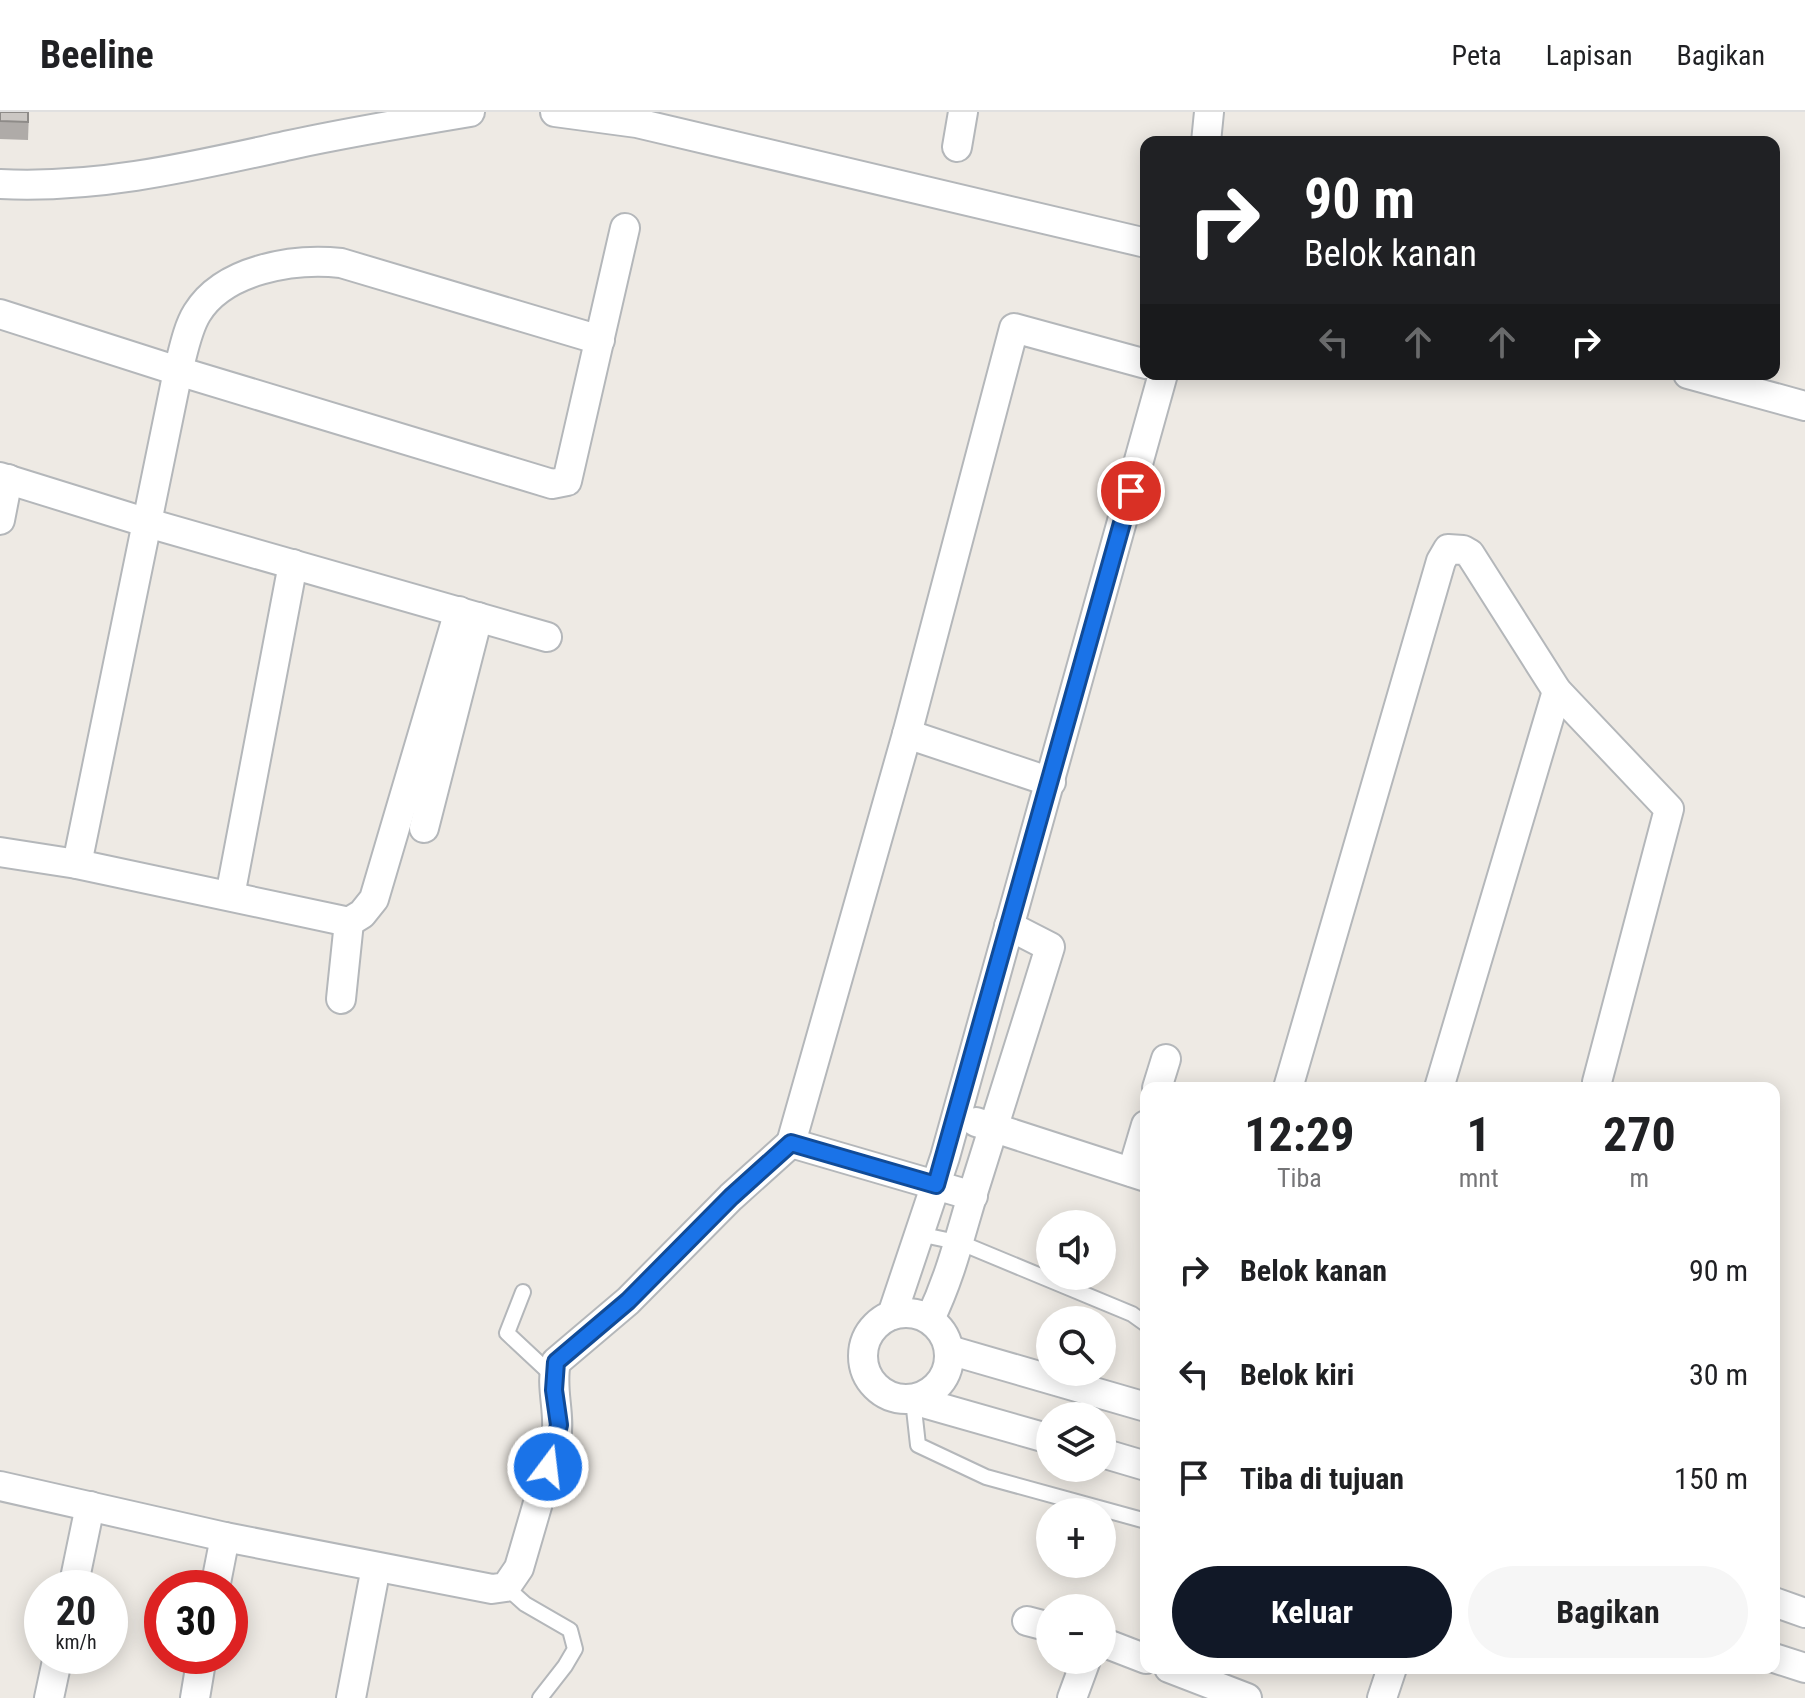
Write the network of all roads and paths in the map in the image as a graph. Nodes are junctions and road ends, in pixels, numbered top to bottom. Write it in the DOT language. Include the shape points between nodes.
graph roads {
  1 [pos="470,112"];
  2 [pos="555,112"];
  3 [pos="963,112"];
  4 [pos="1209,112"];
  5 [pos="607,115"];
  6 [pos="1207,136"];
  7 [pos="957,147"];
  8 [pos="0,184"];
  9 [pos="625,228"];
  10 [pos="1140,242"];
  11 [pos="0,314"];
  12 [pos="600,340"];
  13 [pos="1140,362"];
  14 [pos="178,371"];
  15 [pos="1161,380"];
  16 [pos="1710,380"];
  17 [pos="1805,406"];
  18 [pos="4,478"];
  19 [pos="0,520"];
  20 [pos="148,523"];
  21 [pos="293,564"];
  22 [pos="469,614"];
  23 [pos="547,637"];
  24 [pos="1557,691"];
  25 [pos="907,734"];
  26 [pos="1051,782"];
  27 [pos="424,828"];
  28 [pos="0,852"];
  29 [pos="77,864"];
  30 [pos="230,896"];
  31 [pos="349,922"];
  32 [pos="1009,926"];
  33 [pos="341,999"];
  34 [pos="1166,1059"];
  35 [pos="1159,1082"];
  36 [pos="1290,1082"];
  37 [pos="1441,1082"];
  38 [pos="1597,1082"];
  39 [pos="956,1115"];
  40 [pos="994,1127"];
  41 [pos="791,1143"];
  42 [pos="1139,1174"];
  43 [pos="936,1185"];
  44 [pos="973,1196"];
  45 [pos="919,1234"];
  46 [pos="961,1243"];
  47 [pos="523,1292"];
  48 [pos="892,1315"];
  49 [pos="930,1319"];
  50 [pos="1140,1320"];
  51 [pos="949,1350"];
  52 [pos="553,1376"];
  53 [pos="913,1400"];
  54 [pos="1140,1405"];
  55 [pos="1036,1435"];
  56 [pos="1116,1457"];
  57 [pos="1140,1464"];
  58 [pos="0,1486"];
  59 [pos="90,1506"];
  60 [pos="1140,1519"];
  61 [pos="225,1537"];
  62 [pos="376,1567"];
  63 [pos="77,1570"];
  64 [pos="219,1570"];
  65 [pos="506,1587"];
  66 [pos="1780,1604"];
  67 [pos="1805,1613"];
  68 [pos="1116,1647"];
  69 [pos="1140,1657"];
  70 [pos="1780,1660"];
  71 [pos="1805,1668"];
  72 [pos="54,1674"];
  73 [pos="199,1674"];
  74 [pos="1081,1674"];
  75 [pos="1185,1674"];
  76 [pos="1390,1674"];
  77 [pos="49,1698"];
  78 [pos="195,1698"];
  79 [pos="351,1698"];
  80 [pos="540,1698"];
  81 [pos="1072,1698"];
  82 [pos="1247,1698"];
  83 [pos="1382,1698"];
  1 -- 8 [label="street" via="156,174 74,184"];
  2 -- 5 [label="street"];
  3 -- 7 [label="street"];
  4 -- 6 [label="street"];
  5 -- 10 [label="street"];
  9 -- 12 [label="street"];
  11 -- 14 [label="street"];
  12 -- 14 [label="street" via="341,263 315,260 269,267 209,295 195,316"];
  12 -- 14 [label="street" via="567,481 552,484"];
  13 -- 25 [label="street" via="1014,328"];
  14 -- 20 [label="street"];
  15 -- 26 [label="street"];
  16 -- 17 [label="street"];
  18 -- 19 [label="street"];
  18 -- 20 [label="street"];
  20 -- 21 [label="street"];
  20 -- 29 [label="street"];
  21 -- 22 [label="street"];
  21 -- 30 [label="street"];
  22 -- 23 [label="street"];
  22 -- 27 [label="street"];
  22 -- 31 [label="street" via="374,899"];
  24 -- 36 [label="street" via="1470,554 1448,549"];
  24 -- 37 [label="street"];
  24 -- 38 [label="street" via="1669,809"];
  25 -- 26 [label="street"];
  25 -- 41 [label="street"];
  26 -- 32 [label="street"];
  28 -- 29 [label="street"];
  29 -- 30 [label="street"];
  30 -- 31 [label="street"];
  31 -- 33 [label="street"];
  32 -- 39 [label="street"];
  32 -- 40 [label="street" via="1050,947"];
  34 -- 35 [label="street"];
  39 -- 40 [label="street"];
  39 -- 43 [label="street"];
  40 -- 42 [label="street"];
  40 -- 44 [label="street"];
  41 -- 43 [label="street"];
  41 -- 52 [label="street" via="628,1301 556,1362"];
  43 -- 44 [label="street"];
  43 -- 45 [label="street"];
  44 -- 46 [label="street"];
  45 -- 46 [label="lane"];
  45 -- 48 [label="street"];
  46 -- 49 [label="street"];
  46 -- 50 [label="lane"];
  47 -- 52 [label="lane" via="507,1333"];
  48 -- 49 [label="street" via="911,1312"];
  48 -- 53 [label="street" via="865,1339 862,1358 878,1390 894,1399"];
  49 -- 51 [label="street" via="943,1332"];
  51 -- 53 [label="street" via="947,1372 933,1391"];
  51 -- 54 [label="street"];
  52 -- 65 [label="street" via="556,1441 519,1568"];
  53 -- 55 [label="street"];
  53 -- 60 [label="lane" via="918,1445 986,1477"];
  56 -- 57 [label="street"];
  58 -- 59 [label="street"];
  59 -- 61 [label="street"];
  59 -- 63 [label="street"];
  61 -- 62 [label="street"];
  61 -- 64 [label="street"];
  62 -- 65 [label="street" via="492,1589"];
  62 -- 79 [label="street"];
  65 -- 80 [label="lane" via="570,1630 575,1649"];
  66 -- 67 [label="street"];
  68 -- 69 [label="street"];
  70 -- 71 [label="street"];
  72 -- 77 [label="street"];
  73 -- 78 [label="street"];
  74 -- 81 [label="street"];
  75 -- 82 [label="street"];
  76 -- 83 [label="street"];
}
